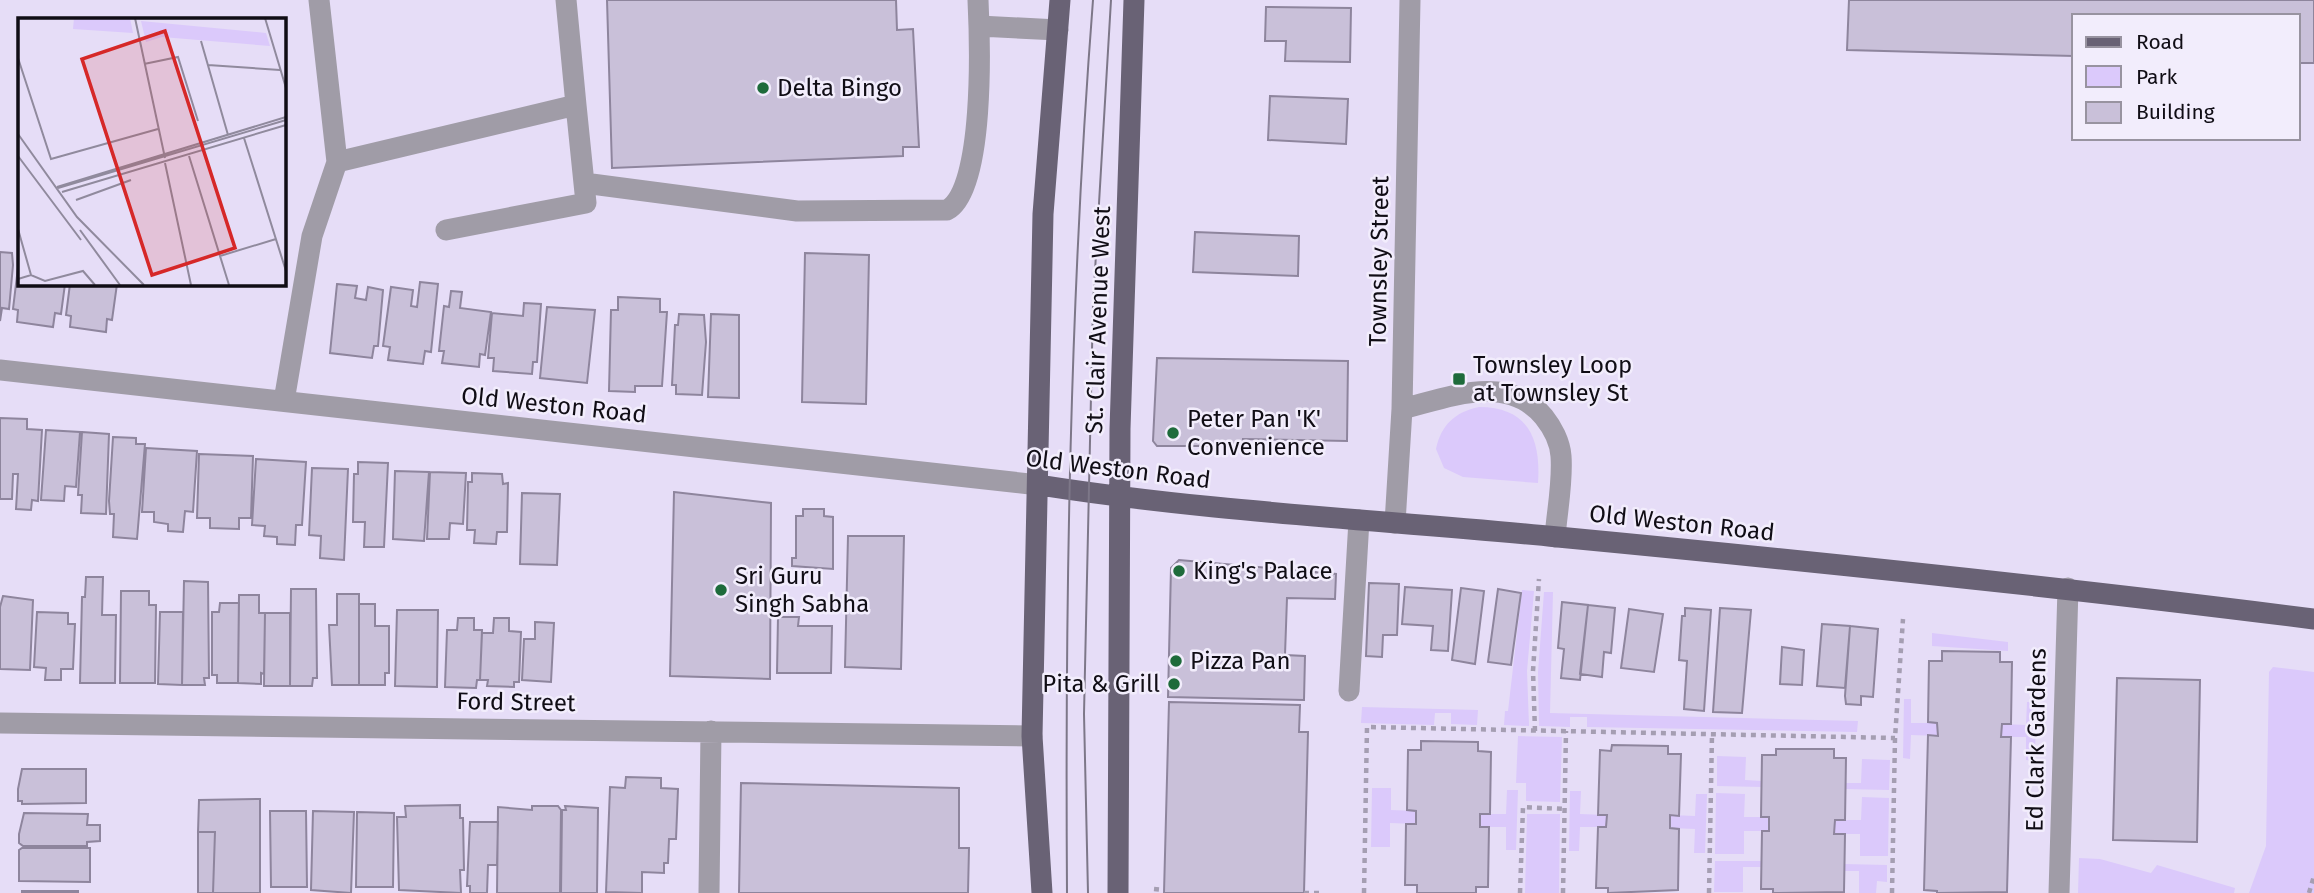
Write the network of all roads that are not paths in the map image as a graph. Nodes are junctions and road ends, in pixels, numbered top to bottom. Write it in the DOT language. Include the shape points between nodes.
graph roads {
  1 [pos="319,0"];
  2 [pos="566,0"];
  3 [pos="978,0"];
  4 [pos="1060,0"];
  5 [pos="1135,0"];
  6 [pos="1410,0"];
  7 [pos="979,26"];
  8 [pos="1058,30"];
  9 [pos="576,105"];
  10 [pos="337,162"];
  11 [pos="584,183"];
  12 [pos="446,230"];
  13 [pos="0,370"];
  14 [pos="284,401"];
  15 [pos="1402,409"];
  16 [pos="1039,485"];
  17 [pos="1120,498"];
  18 [pos="1359,520"];
  19 [pos="1395,523"];
  20 [pos="1555,537"];
  21 [pos="2068,588"];
  22 [pos="2314,619"];
  23 [pos="1349,691"];
  24 [pos="0,723"];
  25 [pos="711,731"];
  26 [pos="1032,736"];
  27 [pos="709,893"];
  28 [pos="1042,893"];
  29 [pos="1118,893"];
  30 [pos="2059,893"];
  1 -- 10 [label="street"];
  2 -- 9 [label="street"];
  3 -- 7 [label="street"];
  4 -- 8 [label="main road"];
  5 -- 17 [label="main road, St. Clair Avenue West"];
  6 -- 15 [label="street, Townsley Street"];
  7 -- 8 [label="street"];
  7 -- 11 [label="street" via="978,98 967,184 955,206 938,212 797,211"];
  8 -- 16 [label="main road" via="1043,214"];
  9 -- 10 [label="street"];
  9 -- 11 [label="street"];
  10 -- 14 [label="street" via="312,236"];
  11 -- 12 [label="street" via="586,203"];
  13 -- 14 [label="street, Old Weston Road"];
  14 -- 16 [label="street, Old Weston Road"];
  15 -- 19 [label="street, Townsley Street"];
  15 -- 20 [label="street" via="1487,391 1531,404 1549,424 1561,455"];
  16 -- 17 [label="main road, Old Weston Road"];
  16 -- 26 [label="main road"];
  17 -- 18 [label="main road, Old Weston Road"];
  17 -- 29 [label="main road, St. Clair Avenue West"];
  18 -- 19 [label="main road, Old Weston Road"];
  18 -- 23 [label="street"];
  19 -- 20 [label="main road, Old Weston Road"];
  20 -- 21 [label="main road, Old Weston Road"];
  21 -- 22 [label="main road, Old Weston Road"];
  21 -- 30 [label="street, Ed Clark Gardens"];
  24 -- 25 [label="street, Ford Street"];
  25 -- 26 [label="street, Ford Street"];
  25 -- 27 [label="street"];
  26 -- 28 [label="main road"];
}
